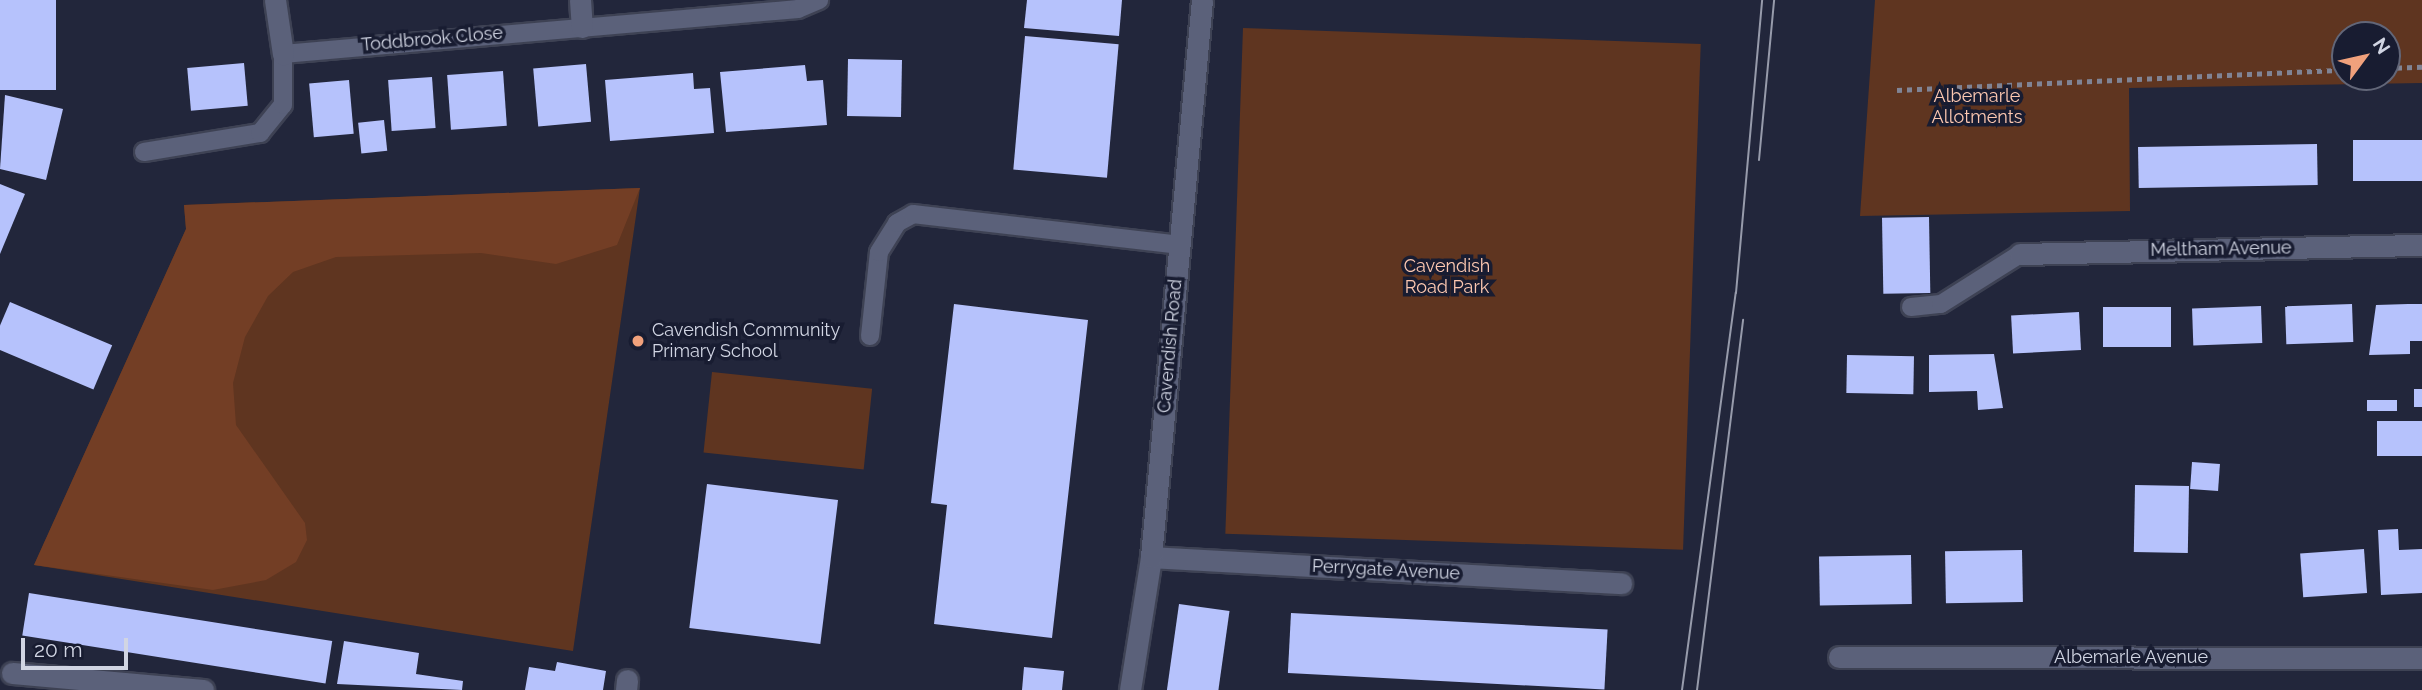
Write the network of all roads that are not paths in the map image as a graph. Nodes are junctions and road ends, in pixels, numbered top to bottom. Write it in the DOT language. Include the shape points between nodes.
graph roads {
  1 [pos="275,0"];
  2 [pos="580,0"];
  3 [pos="819,0"];
  4 [pos="1202,0"];
  5 [pos="582,27"];
  6 [pos="283,54"];
  7 [pos="144,152"];
  8 [pos="1180,245"];
  9 [pos="2422,245"];
  10 [pos="2020,254"];
  11 [pos="1911,307"];
  12 [pos="870,336"];
  13 [pos="1151,556"];
  14 [pos="1621,583"];
  15 [pos="1839,657"];
  16 [pos="2422,658"];
  17 [pos="12,673"];
  18 [pos="173,688"];
  19 [pos="203,690"];
  20 [pos="1130,690"];
  1 -- 6 [label="street"];
  2 -- 5 [label="street"];
  3 -- 5 [label="lane, Toddbrook Close" via="798,9"];
  4 -- 8 [label="street, Cavendish Road"];
  5 -- 6 [label="lane, Toddbrook Close"];
  6 -- 7 [label="lane" via="283,104 260,133"];
  8 -- 12 [label="lane" via="914,214 897,223 879,252"];
  8 -- 13 [label="street, Cavendish Road"];
  9 -- 10 [label="street, Meltham Avenue"];
  10 -- 11 [label="lane" via="1941,304"];
  13 -- 14 [label="street, Perrygate Avenue"];
  13 -- 20 [label="street, Cavendish Road"];
  15 -- 16 [label="street, Albemarle Avenue"];
  17 -- 18 [label="street"];
  18 -- 19 [label="street"];
}
